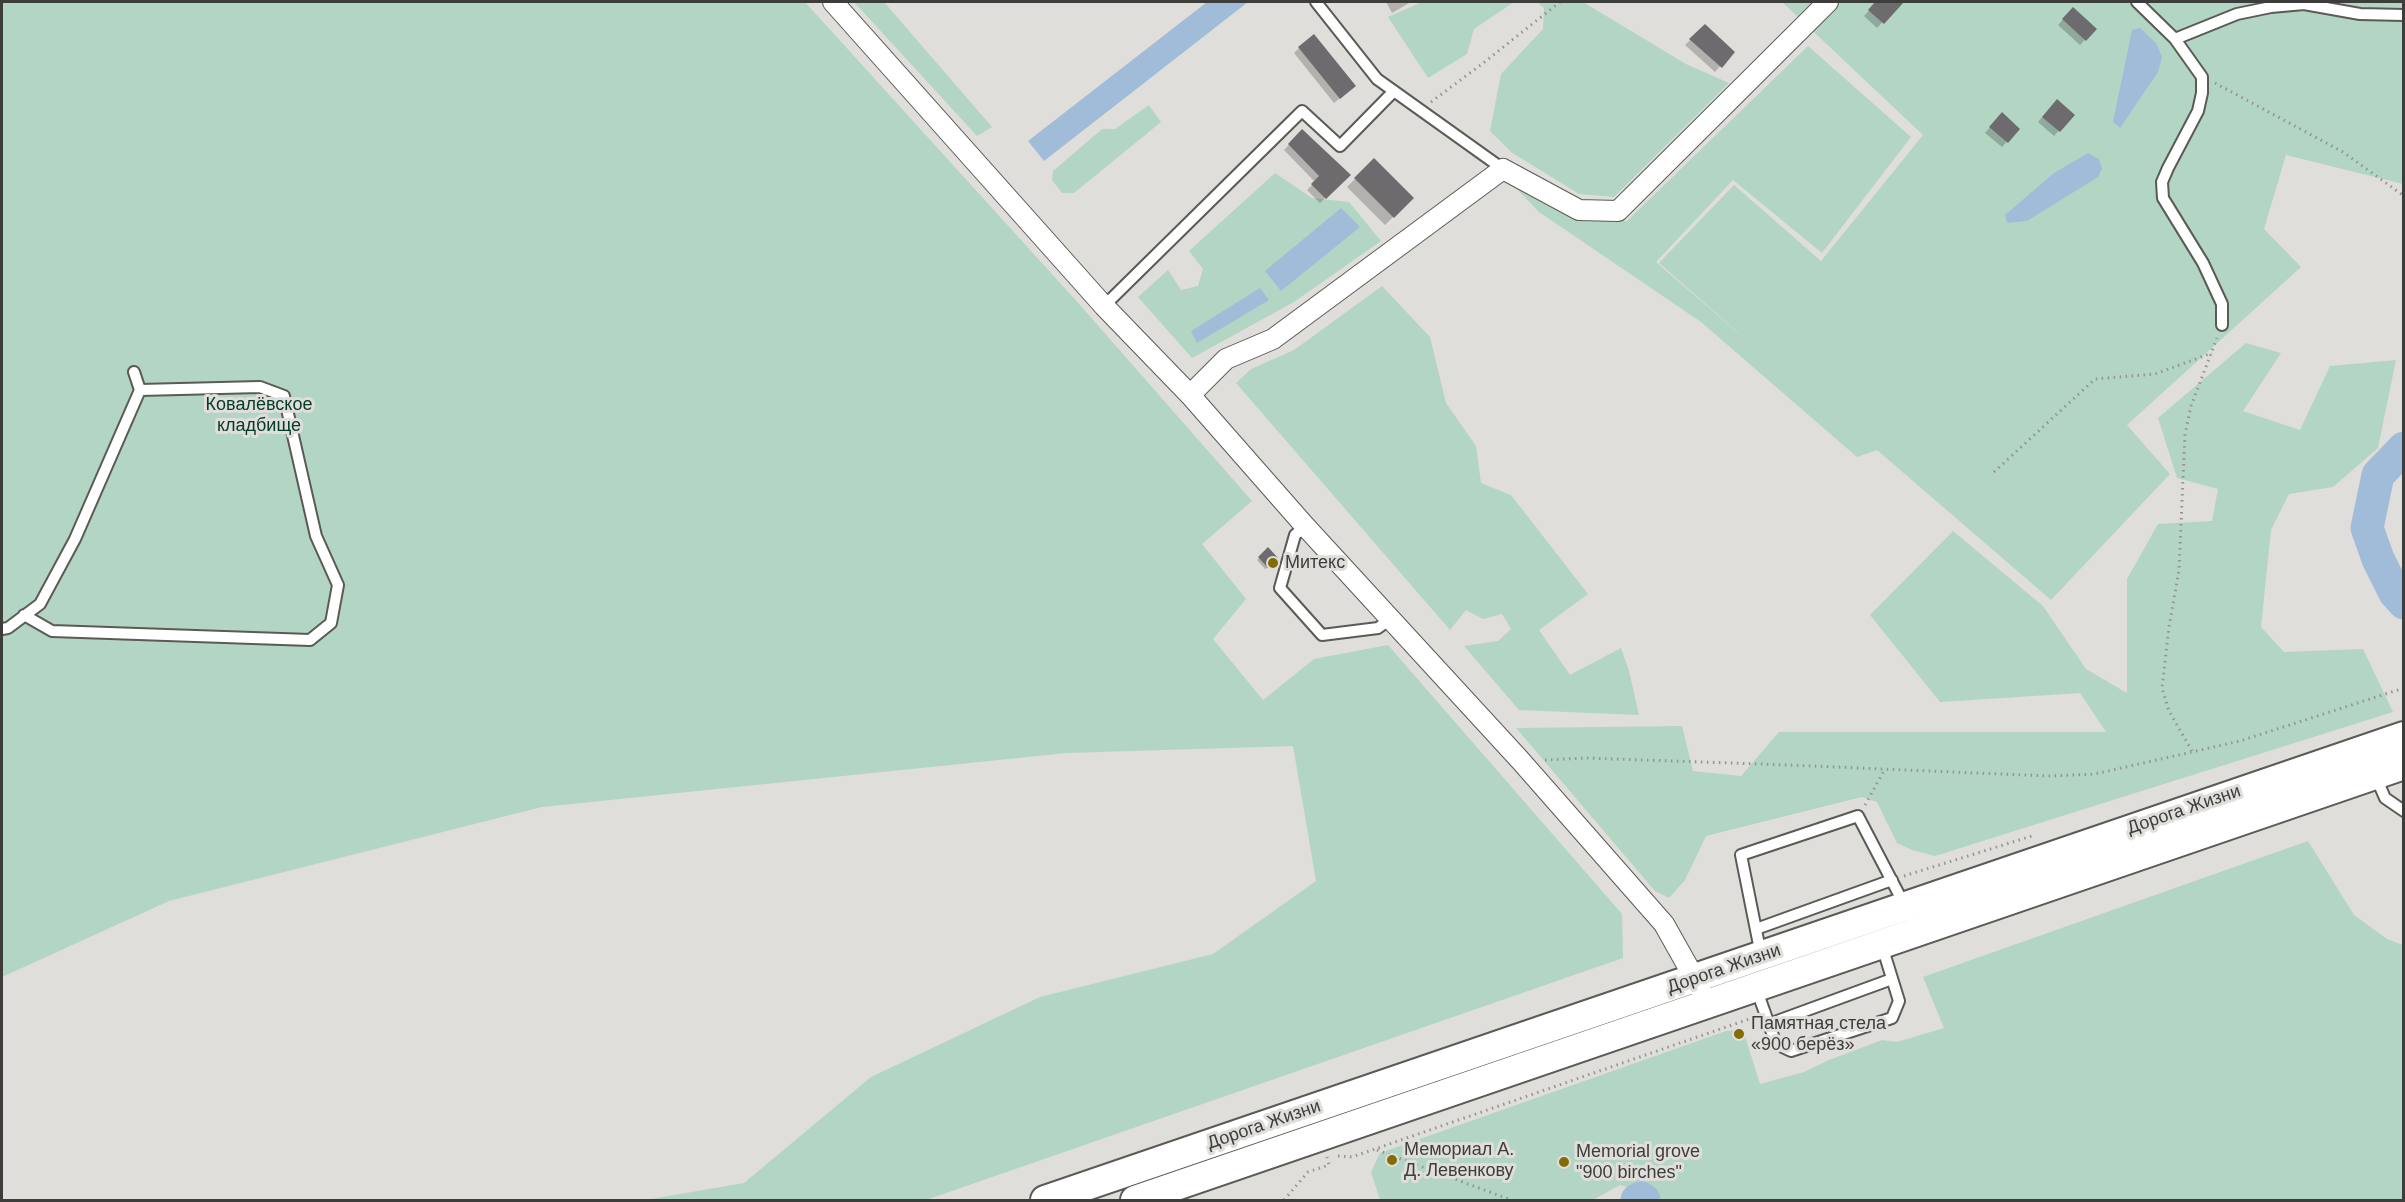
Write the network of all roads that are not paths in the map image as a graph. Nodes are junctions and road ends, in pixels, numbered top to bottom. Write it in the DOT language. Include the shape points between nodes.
graph roads {
  1 [pos="833,2"];
  2 [pos="1316,2"];
  3 [pos="1828,2"];
  4 [pos="2137,2"];
  5 [pos="2403,15"];
  6 [pos="2175,39"];
  7 [pos="1394,91"];
  8 [pos="1503,169"];
  9 [pos="1104,306"];
  10 [pos="2222,325"];
  11 [pos="134,372"];
  12 [pos="140,390"];
  13 [pos="1190,395"];
  14 [pos="1305,526"];
  15 [pos="24,615"];
  16 [pos="1390,619"];
  17 [pos="2,629"];
  18 [pos="2403,736"];
  19 [pos="2403,765"];
  20 [pos="2375,775"];
  21 [pos="2403,811"];
  22 [pos="1892,880"];
  23 [pos="1905,906"];
  24 [pos="1758,942"];
  25 [pos="1881,944"];
  26 [pos="1695,979"];
  27 [pos="1892,979"];
  28 [pos="1760,1001"];
  29 [pos="1709,1004"];
  30 [pos="1769,1024"];
  31 [pos="1045,1200"];
  32 [pos="1135,1200"];
  1 -- 9 [label="street"];
  2 -- 7 [label="lane" via="1377,79"];
  3 -- 8 [label="street" via="1618,211 1579,210"];
  4 -- 6 [label="lane"];
  5 -- 6 [label="lane" via="2360,14 2304,4 2271,7 2237,14"];
  6 -- 10 [label="lane" via="2202,77 2202,93 2198,111 2162,182 2163,198 2208,273 2222,304"];
  7 -- 8 [label="lane"];
  7 -- 9 [label="lane" via="1340,146 1302,111"];
  8 -- 13 [label="street" via="1273,339 1226,359"];
  9 -- 13 [label="street"];
  11 -- 12 [label="lane"];
  12 -- 15 [label="lane" via="75,539 40,604"];
  12 -- 15 [label="lane" via="260,387 284,396 316,536 338,585 331,623 310,640 52,631"];
  13 -- 14 [label="street"];
  14 -- 16 [label="street"];
  14 -- 16 [label="lane" via="1295,535 1280,588 1322,635 1378,628"];
  15 -- 17 [label="lane"];
  16 -- 26 [label="street" via="1664,924"];
  18 -- 23 [label="main road, Дорога Жизни"];
  19 -- 20 [label="main road, Дорога Жизни"];
  20 -- 21 [label="lane" via="2385,798"];
  20 -- 25 [label="main road, Дорога Жизни"];
  22 -- 23 [label="lane"];
  22 -- 24 [label="lane"];
  22 -- 24 [label="lane" via="1858,816 1741,855"];
  23 -- 24 [label="main road, Дорога Жизни"];
  24 -- 26 [label="main road, Дорога Жизни"];
  25 -- 27 [label="lane"];
  25 -- 28 [label="main road, Дорога Жизни"];
  26 -- 29 [label="street"];
  26 -- 31 [label="main road, Дорога Жизни"];
  27 -- 30 [label="lane"];
  27 -- 30 [label="lane" via="1899,1001 1892,1018 1791,1051 1776,1044"];
  28 -- 29 [label="main road, Дорога Жизни"];
  28 -- 30 [label="lane"];
  29 -- 32 [label="main road, Дорога Жизни"];
}
